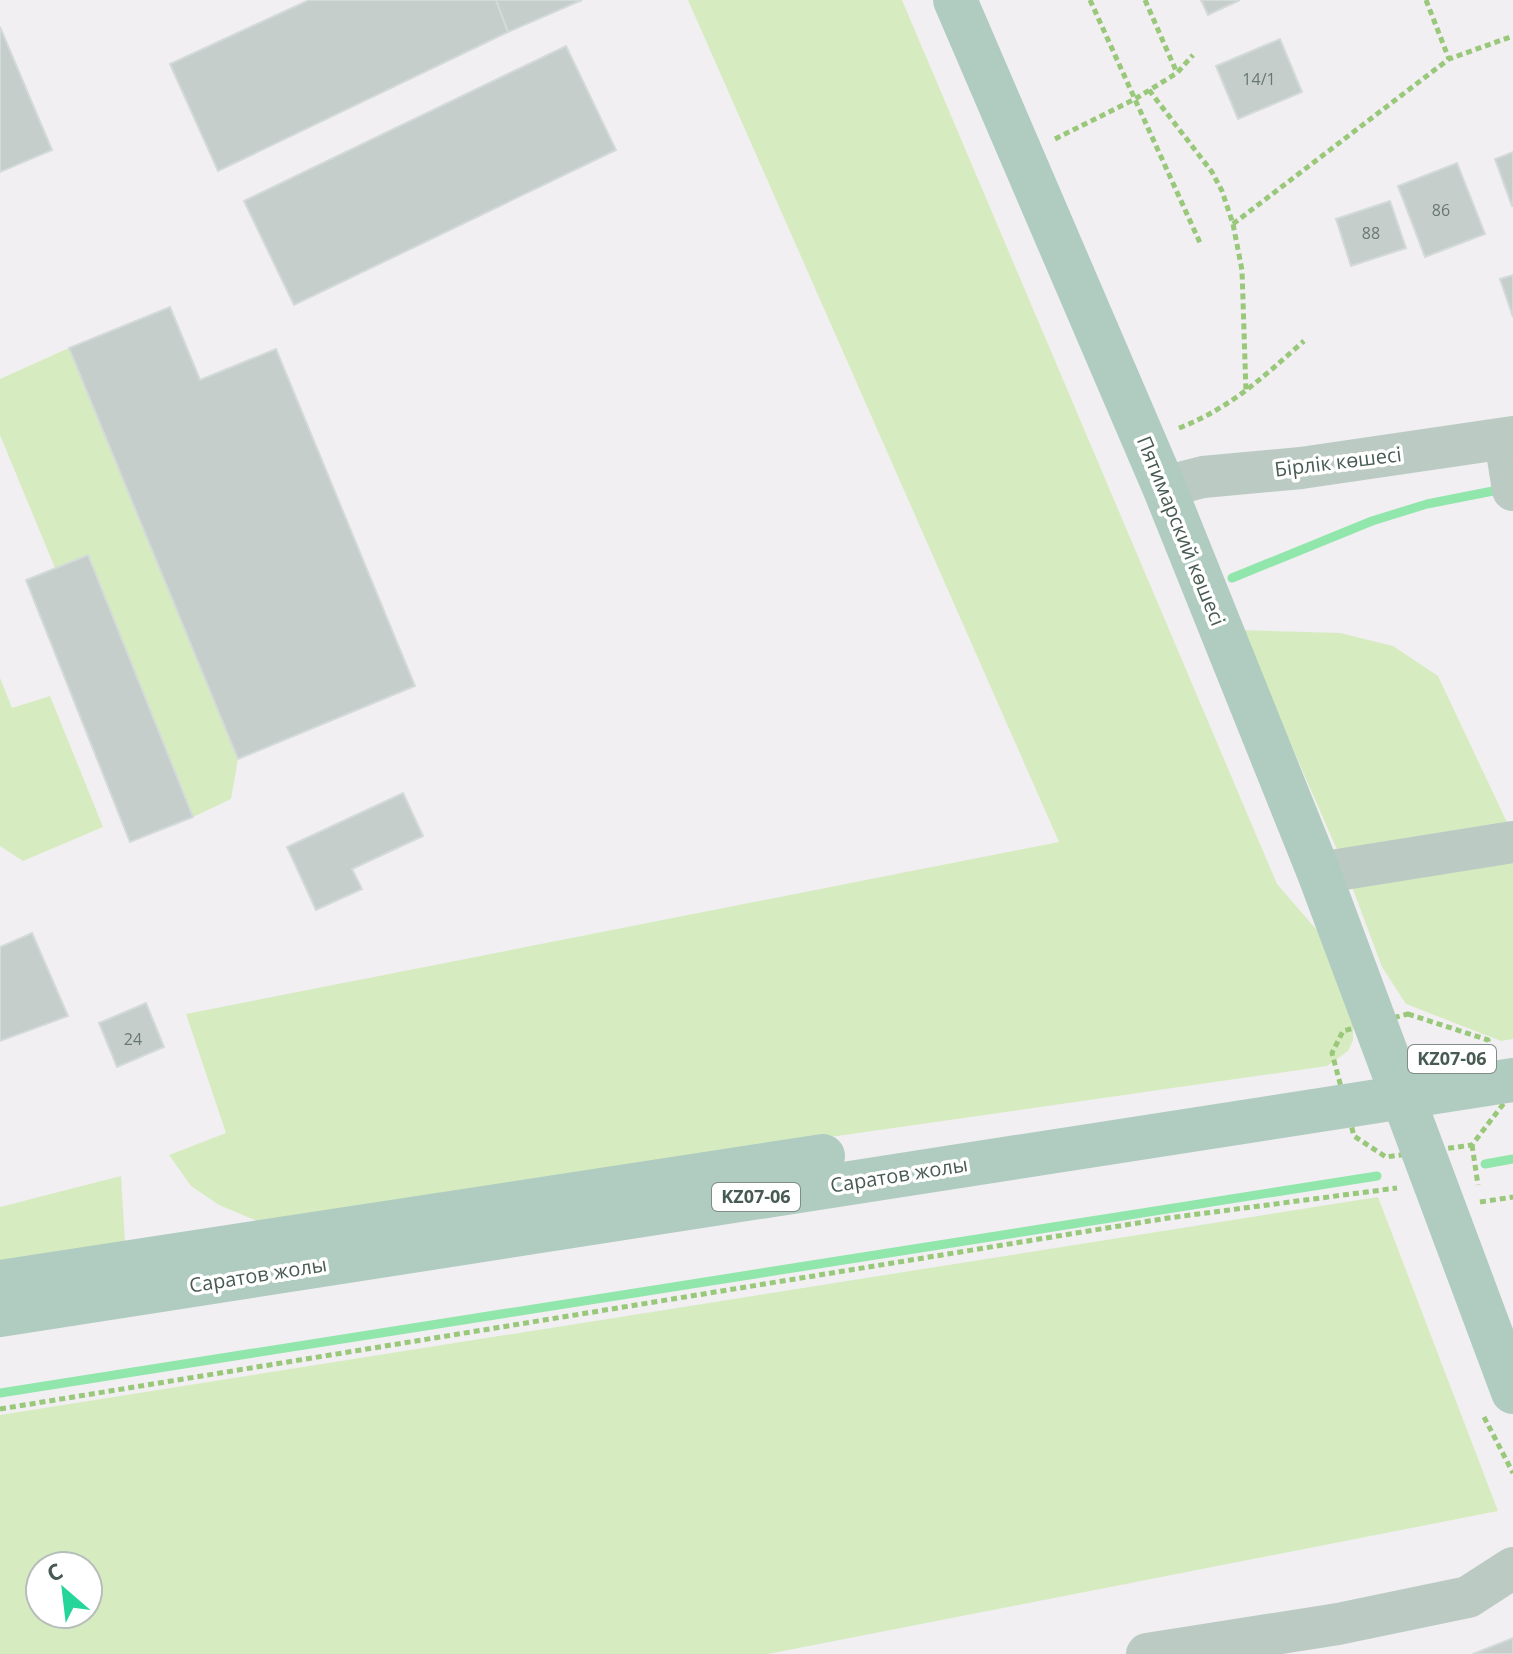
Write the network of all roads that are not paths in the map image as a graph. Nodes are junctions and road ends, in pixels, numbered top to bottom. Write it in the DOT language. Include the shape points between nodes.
graph roads {
  1 [pos="955,0"];
  2 [pos="1509,438"];
  3 [pos="1164,487"];
  4 [pos="1513,490"];
  5 [pos="1513,842"];
  6 [pos="1319,873"];
  7 [pos="1513,1049"];
  8 [pos="1513,1080"];
  9 [pos="1396,1082"];
  10 [pos="0,1282"];
  11 [pos="0,1315"];
  12 [pos="1513,1392"];
  13 [pos="1513,1568"];
  14 [pos="1147,1654"];
  1 -- 3 [label="main road, Пятимарский көшесі"];
  2 -- 3 [label="street, Бірлік көшесі" via="1203,477"];
  2 -- 4 [label="street"];
  3 -- 6 [label="main road, Пятимарский көшесі"];
  5 -- 6 [label="street"];
  6 -- 9 [label="main road, Пятимарский көшесі"];
  7 -- 9 [label="main road, Саратов жолы / KZ07-06"];
  8 -- 9 [label="main road, Саратов жолы / KZ07-06"];
  9 -- 10 [label="main road, Саратов жолы / KZ07-06"];
  9 -- 11 [label="main road, Саратов жолы / KZ07-06"];
  9 -- 12 [label="main road, Пятимарский көшесі"];
  13 -- 14 [label="street" via="1468,1597"];
}
